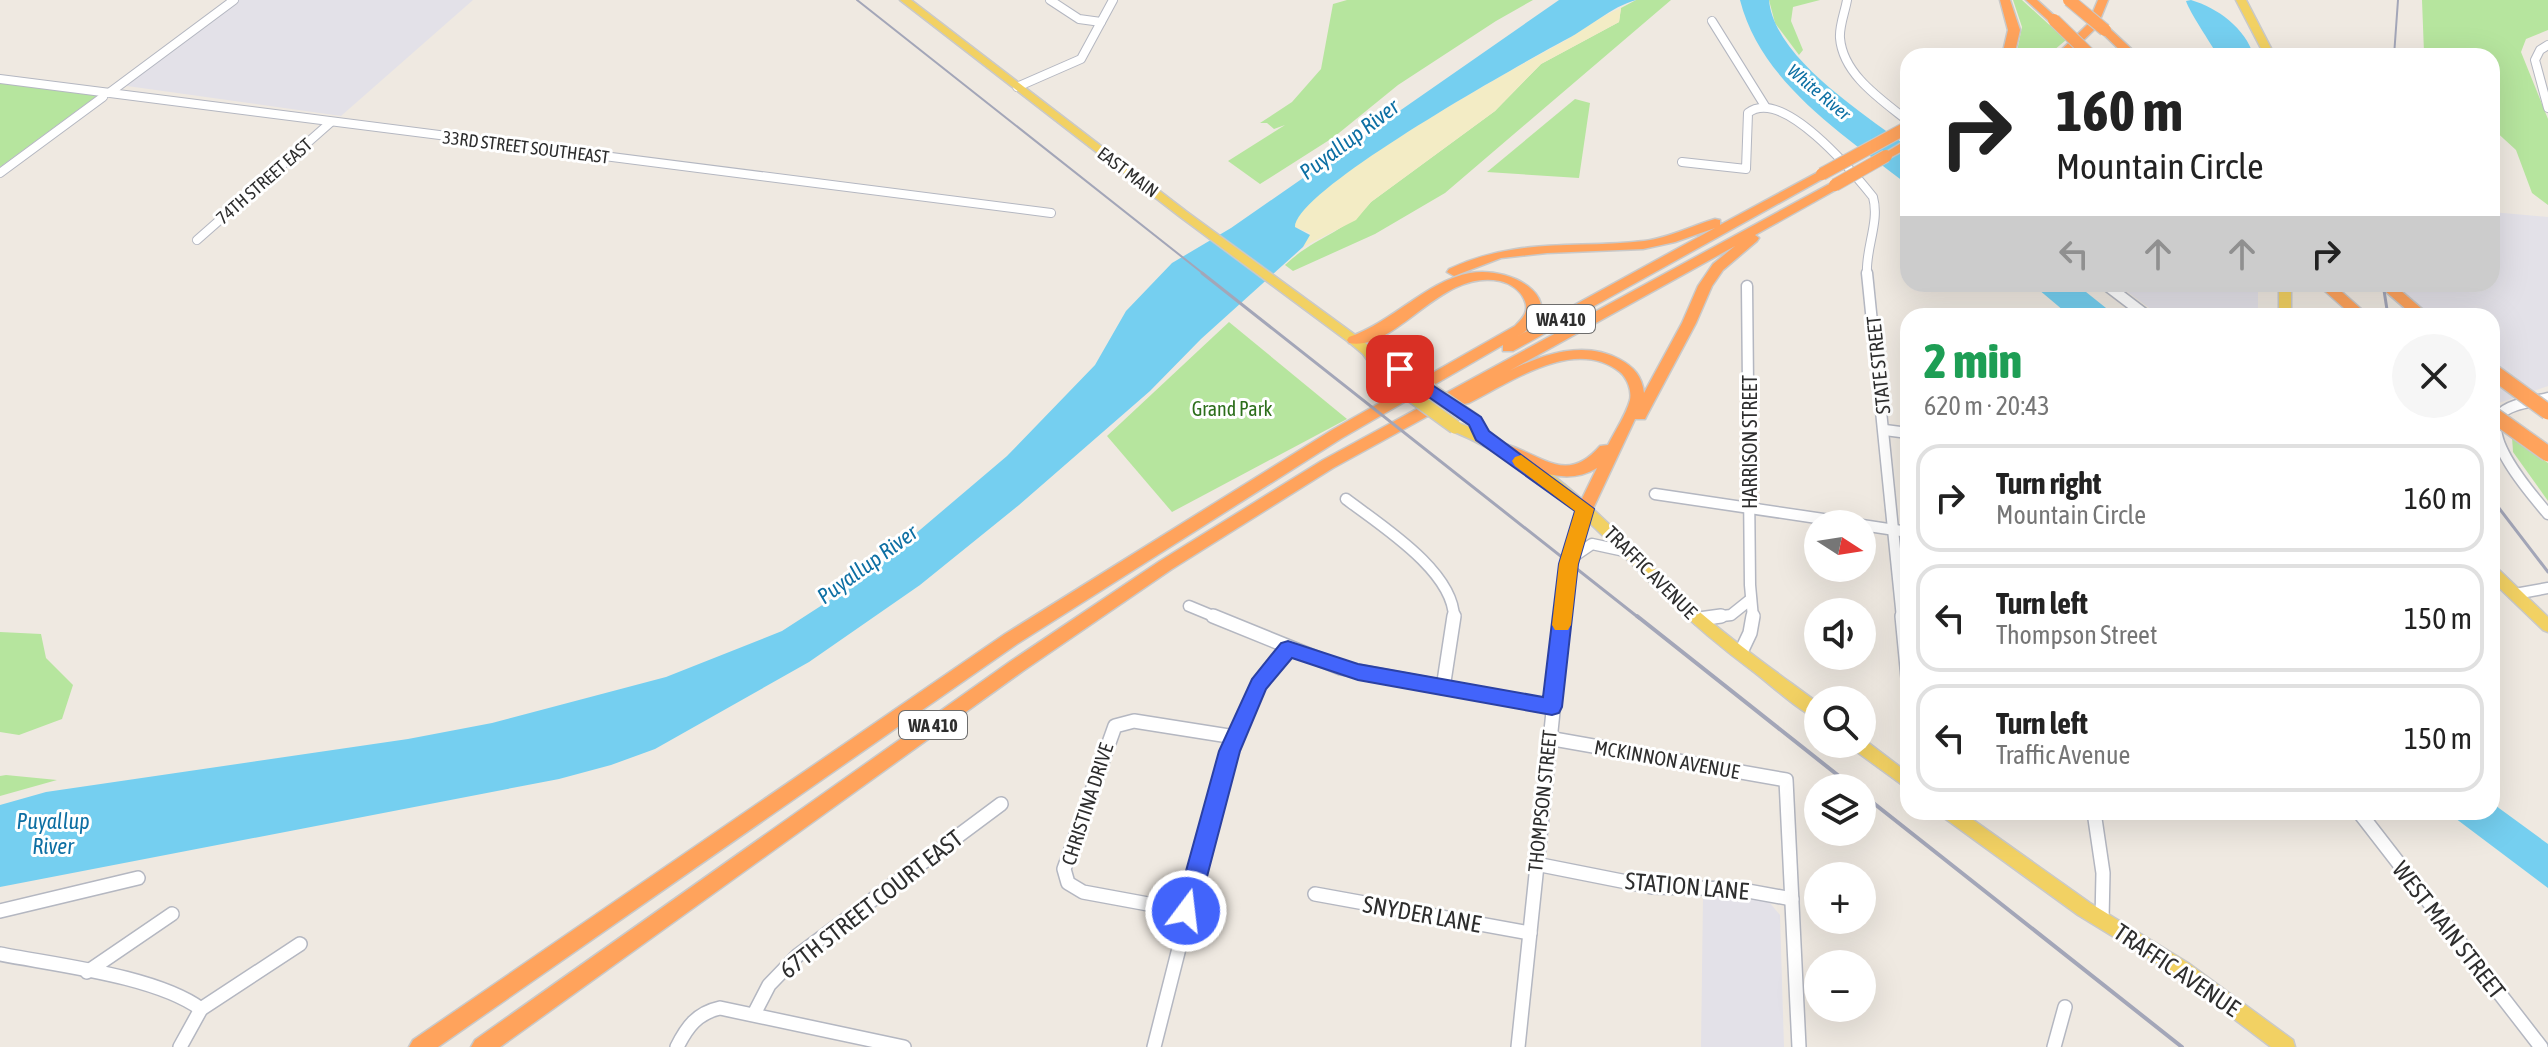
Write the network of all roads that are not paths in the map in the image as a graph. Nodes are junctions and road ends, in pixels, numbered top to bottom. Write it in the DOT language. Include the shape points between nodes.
graph roads {
  1 [pos="234,0"];
  2 [pos="905,0"];
  3 [pos="1050,0"];
  4 [pos="1113,0"];
  5 [pos="1847,0"];
  6 [pos="1997,0"];
  7 [pos="2005,0"];
  8 [pos="2031,0"];
  9 [pos="2069,0"];
  10 [pos="2082,0"];
  11 [pos="2103,0"];
  12 [pos="2241,0"];
  13 [pos="1712,21"];
  14 [pos="1101,22"];
  15 [pos="2105,30"];
  16 [pos="2548,45"];
  17 [pos="2002,48"];
  18 [pos="2010,48"];
  19 [pos="2069,48"];
  20 [pos="2083,48"];
  21 [pos="2124,48"];
  22 [pos="2266,48"];
  23 [pos="0,79"];
  24 [pos="1017,87"];
  25 [pos="106,95"];
  26 [pos="1765,106"];
  27 [pos="2548,108"];
  28 [pos="1900,117"];
  29 [pos="331,122"];
  30 [pos="1900,129"];
  31 [pos="1900,149"];
  32 [pos="1682,162"];
  33 [pos="0,173"];
  34 [pos="1808,182"];
  35 [pos="1809,200"];
  36 [pos="1051,213"];
  37 [pos="197,240"];
  38 [pos="1747,286"];
  39 [pos="2116,292"];
  40 [pos="2334,292"];
  41 [pos="2343,292"];
  42 [pos="2394,292"];
  43 [pos="2136,308"];
  44 [pos="2352,308"];
  45 [pos="2361,308"];
  46 [pos="2413,308"];
  47 [pos="1354,340"];
  48 [pos="1367,351"];
  49 [pos="2500,377"];
  50 [pos="2548,398"];
  51 [pos="2548,412"];
  52 [pos="2500,415"];
  53 [pos="2500,420"];
  54 [pos="1398,424"];
  55 [pos="1885,430"];
  56 [pos="1900,432"];
  57 [pos="1620,434"];
  58 [pos="1482,435"];
  59 [pos="2500,443"];
  60 [pos="1312,451"];
  61 [pos="1508,451"];
  62 [pos="2548,454"];
  63 [pos="1655,494"];
  64 [pos="1346,499"];
  65 [pos="1750,508"];
  66 [pos="1585,509"];
  67 [pos="2548,514"];
  68 [pos="1804,516"];
  69 [pos="1876,527"];
  70 [pos="1895,530"];
  71 [pos="1900,531"];
  72 [pos="1632,552"];
  73 [pos="1568,564"];
  74 [pos="2500,580"];
  75 [pos="1900,587"];
  76 [pos="2548,588"];
  77 [pos="2515,594"];
  78 [pos="1751,599"];
  79 [pos="1189,606"];
  80 [pos="1699,619"];
  81 [pos="2548,626"];
  82 [pos="1288,649"];
  83 [pos="1741,652"];
  84 [pos="1443,688"];
  85 [pos="1804,701"];
  86 [pos="1552,707"];
  87 [pos="1235,737"];
  88 [pos="1548,738"];
  89 [pos="1876,756"];
  90 [pos="1900,773"];
  91 [pos="1001,804"];
  92 [pos="1960,820"];
  93 [pos="2095,820"];
  94 [pos="2365,820"];
  95 [pos="1536,864"];
  96 [pos="138,878"];
  97 [pos="1315,894"];
  98 [pos="1792,899"];
  99 [pos="0,911"];
  100 [pos="1186,911"];
  101 [pos="172,914"];
  102 [pos="2102,920"];
  103 [pos="1530,933"];
  104 [pos="300,944"];
  105 [pos="0,954"];
  106 [pos="87,972"];
  107 [pos="2065,1007"];
  108 [pos="201,1009"];
  109 [pos="754,1014"];
  110 [pos="180,1047"];
  111 [pos="420,1047"];
  112 [pos="482,1047"];
  113 [pos="677,1047"];
  114 [pos="904,1047"];
  115 [pos="1154,1047"];
  116 [pos="1518,1047"];
  117 [pos="1799,1047"];
  118 [pos="2054,1047"];
  119 [pos="2286,1047"];
  120 [pos="2541,1047"];
  1 -- 25 [label="street"];
  2 -- 24 [label="main road, EAST MAIN"];
  3 -- 14 [label="street" via="1079,19"];
  4 -- 14 [label="street"];
  5 -- 28 [label="street" via="1840,33 1844,54"];
  6 -- 17 [label="highway" via="2006,29"];
  7 -- 18 [label="highway" via="2014,30"];
  8 -- 20 [label="highway, bridge"];
  9 -- 15 [label="highway, bridge"];
  10 -- 15 [label="highway"];
  11 -- 19 [label="highway" via="2093,25"];
  12 -- 22 [label="main road"];
  13 -- 26 [label="street"];
  14 -- 24 [label="street" via="1079,60"];
  15 -- 21 [label="highway"];
  16 -- 27 [label="street" via="2535,60"];
  23 -- 25 [label="street, 33RD STREET SOUTHEAST"];
  24 -- 47 [label="main road, EAST MAIN"];
  25 -- 29 [label="street, 33RD STREET SOUTHEAST"];
  25 -- 33 [label="street"];
  26 -- 32 [label="street" via="1752,108 1746,118 1746,169"];
  26 -- 55 [label="street, STATE STREET" via="1789,115 1875,201 1866,263"];
  29 -- 36 [label="street, 33RD STREET SOUTHEAST"];
  29 -- 37 [label="street, 74TH STREET EAST"];
  30 -- 34 [label="highway, WA 410, bridge"];
  31 -- 35 [label="highway, WA 410, bridge"];
  34 -- 47 [label="highway" via="1658,243 1519,250 1486,258 1443,279"];
  34 -- 60 [label="highway, WA 410"];
  35 -- 54 [label="highway, WA 410"];
  35 -- 66 [label="highway" via="1718,267 1602,490"];
  38 -- 65 [label="street, HARRISON STREET"];
  39 -- 43 [label="street"];
  40 -- 44 [label="highway"];
  41 -- 45 [label="highway"];
  42 -- 46 [label="highway"];
  47 -- 48 [label="main road, TRAFFIC AVENUE"];
  47 -- 60 [label="highway" via="1376,333 1471,275 1515,282 1533,302 1532,316 1520,329"];
  48 -- 58 [label="main road, TRAFFIC AVENUE, bridge" via="1475,421"];
  48 -- 58 [label="main road, TRAFFIC AVENUE, bridge" via="1386,377 1455,427"];
  49 -- 51 [label="highway, bridge"];
  50 -- 52 [label="street"];
  53 -- 62 [label="highway, bridge"];
  54 -- 57 [label="highway" via="1546,362 1583,353 1620,364 1635,381 1637,400"];
  54 -- 112 [label="highway, WA 410" via="1238,519 1029,658"];
  55 -- 56 [label="street"];
  55 -- 70 [label="street, STATE STREET"];
  57 -- 61 [label="highway" via="1593,465 1573,473"];
  57 -- 66 [label="highway"];
  58 -- 61 [label="main road, TRAFFIC AVENUE"];
  59 -- 67 [label="street"];
  60 -- 111 [label="highway, WA 410" via="1011,639"];
  61 -- 66 [label="main road, TRAFFIC AVENUE"];
  63 -- 65 [label="street"];
  64 -- 84 [label="street" via="1424,565 1452,598"];
  65 -- 68 [label="street"];
  65 -- 78 [label="street, HARRISON STREET"];
  66 -- 72 [label="main road, TRAFFIC AVENUE"];
  66 -- 73 [label="street, THOMPSON STREET"];
  69 -- 70 [label="street"];
  70 -- 71 [label="street"];
  70 -- 75 [label="street, STATE STREET"];
  72 -- 73 [label="street" via="1591,543 1579,548"];
  72 -- 80 [label="main road, TRAFFIC AVENUE"];
  73 -- 86 [label="street, THOMPSON STREET"];
  74 -- 77 [label="main road"];
  76 -- 77 [label="street"];
  77 -- 81 [label="main road"];
  78 -- 80 [label="street" via="1731,615"];
  78 -- 83 [label="street, HARRISON STREET" via="1754,626"];
  79 -- 82 [label="street"];
  80 -- 83 [label="main road, TRAFFIC AVENUE"];
  82 -- 84 [label="street" via="1358,672"];
  82 -- 87 [label="street" via="1259,684"];
  83 -- 85 [label="main road, TRAFFIC AVENUE"];
  84 -- 86 [label="street"];
  86 -- 88 [label="street, THOMPSON STREET"];
  87 -- 100 [label="street"];
  87 -- 100 [label="street, CHRISTINA DRIVE" via="1134,721 1115,726 1064,869 1068,883 1083,892"];
  88 -- 95 [label="street, THOMPSON STREET"];
  88 -- 98 [label="street, MCKINNON AVENUE" via="1786,780"];
  89 -- 90 [label="main road"];
  91 -- 109 [label="street, 67TH STREET COURT EAST" via="797,956 769,985"];
  92 -- 102 [label="main road, TRAFFIC AVENUE"];
  93 -- 102 [label="street" via="2103,873"];
  94 -- 120 [label="street, WEST MAIN STREET"];
  95 -- 98 [label="street, STATION LANE" via="1652,887 1737,889"];
  95 -- 103 [label="street, THOMPSON STREET"];
  96 -- 99 [label="street"];
  97 -- 103 [label="street, SNYDER LANE"];
  98 -- 117 [label="street"];
  100 -- 115 [label="street"];
  101 -- 106 [label="street"];
  102 -- 119 [label="main road, TRAFFIC AVENUE" via="2160,953"];
  103 -- 116 [label="street, THOMPSON STREET"];
  104 -- 108 [label="street"];
  105 -- 106 [label="street"];
  106 -- 108 [label="street" via="169,992"];
  107 -- 118 [label="street"];
  108 -- 110 [label="street"];
  109 -- 113 [label="street" via="704,1011"];
  109 -- 114 [label="street"];
}
